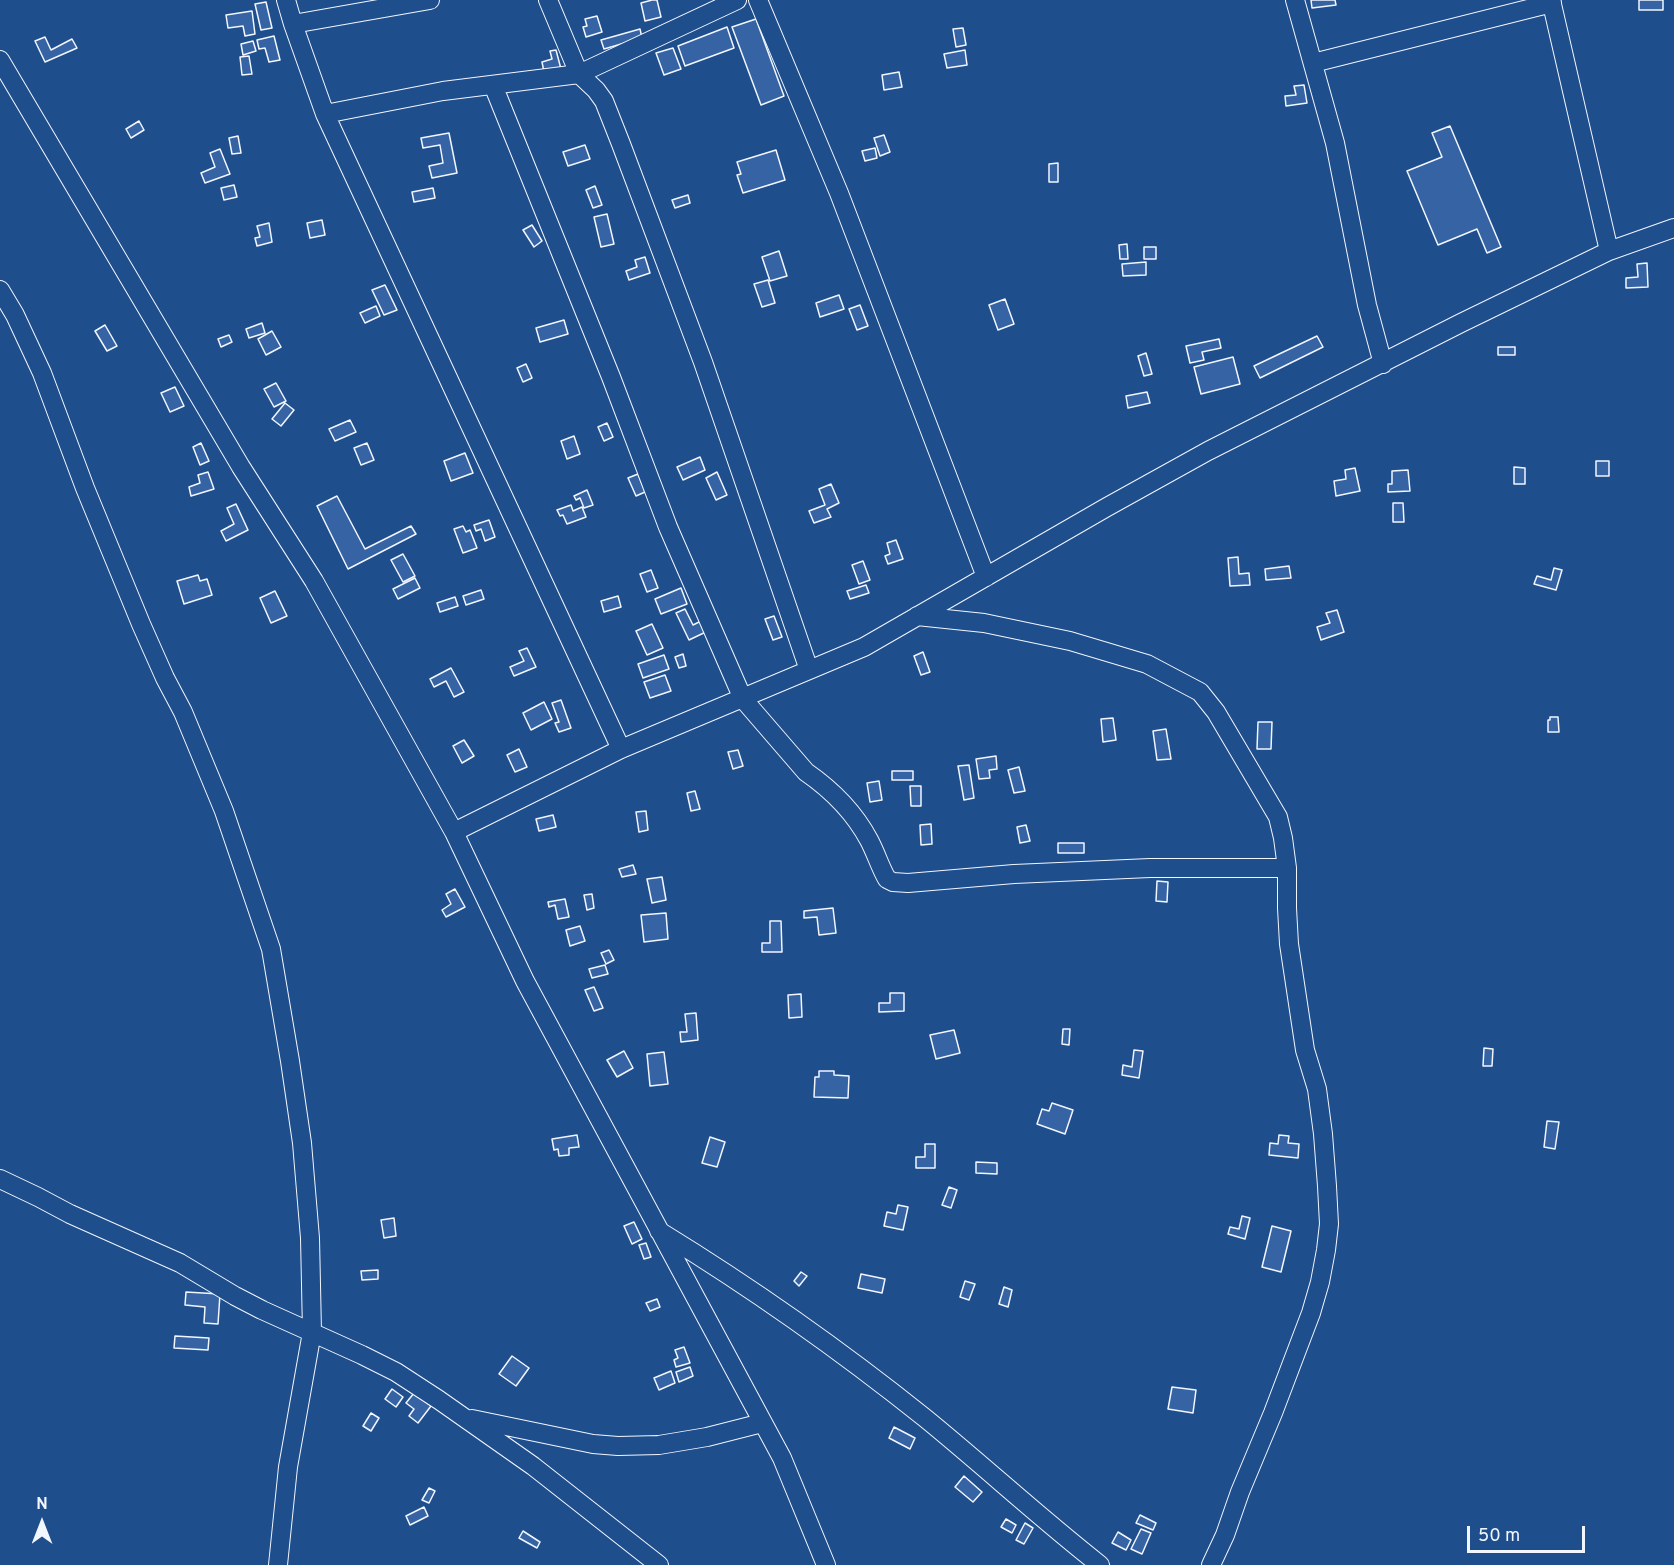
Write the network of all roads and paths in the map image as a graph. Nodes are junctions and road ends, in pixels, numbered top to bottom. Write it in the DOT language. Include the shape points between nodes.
graph roads {
  1 [pos="286,0"];
  2 [pos="430,0"];
  3 [pos="548,0"];
  4 [pos="736,0"];
  5 [pos="758,0"];
  6 [pos="1295,0"];
  7 [pos="1552,2"];
  8 [pos="293,24"];
  9 [pos="0,60"];
  10 [pos="1313,63"];
  11 [pos="579,74"];
  12 [pos="493,85"];
  13 [pos="325,114"];
  14 [pos="1674,228"];
  15 [pos="1609,251"];
  16 [pos="0,290"];
  17 [pos="1383,364"];
  18 [pos="986,576"];
  19 [pos="917,616"];
  20 [pos="809,670"];
  21 [pos="743,699"];
  22 [pos="621,749"];
  23 [pos="454,832"];
  24 [pos="1287,868"];
  25 [pos="0,1179"];
  26 [pos="658,1231"];
  27 [pos="312,1332"];
  28 [pos="464,1417"];
  29 [pos="762,1423"];
  30 [pos="278,1565"];
  31 [pos="659,1565"];
  32 [pos="826,1565"];
  33 [pos="1100,1565"];
  34 [pos="1211,1565"];
  1 -- 8 [label="street"];
  2 -- 8 [label="street"];
  3 -- 11 [label="street"];
  4 -- 11 [label="street"];
  5 -- 18 [label="street" via="839,193"];
  6 -- 10 [label="street"];
  7 -- 10 [label="street"];
  7 -- 15 [label="street"];
  8 -- 13 [label="street"];
  9 -- 23 [label="street" via="241,467 314,582"];
  10 -- 17 [label="street" via="1335,143 1367,305"];
  11 -- 12 [label="street"];
  11 -- 20 [label="street" via="604,101 625,155 703,362"];
  12 -- 13 [label="street"];
  12 -- 21 [label="street" via="668,527"];
  13 -- 22 [label="street"];
  14 -- 15 [label="street"];
  15 -- 17 [label="street"];
  16 -- 27 [label="street" via="42,373 136,613 224,811 271,950 302,1143"];
  17 -- 18 [label="street" via="1208,452"];
  18 -- 19 [label="street"];
  19 -- 20 [label="street" via="864,647"];
  19 -- 24 [label="street" via="984,623 1070,641 1147,664 1200,692 1278,817"];
  20 -- 21 [label="street"];
  21 -- 22 [label="street"];
  21 -- 24 [label="street" via="806,772 854,817 887,879 893,882 1150,868"];
  22 -- 23 [label="street"];
  23 -- 26 [label="street" via="525,981"];
  24 -- 34 [label="street" via="1289,945 1305,1050 1317,1089 1329,1224 1311,1313"];
  25 -- 27 [label="street" via="180,1263 235,1296"];
  26 -- 29 [label="street"];
  26 -- 33 [label="street" via="831,1346"];
  27 -- 28 [label="street" via="396,1372"];
  27 -- 30 [label="street" via="288,1467"];
  28 -- 29 [label="street" via="618,1446 658,1445"];
  28 -- 31 [label="street"];
  29 -- 32 [label="street" via="782,1458"];
}
